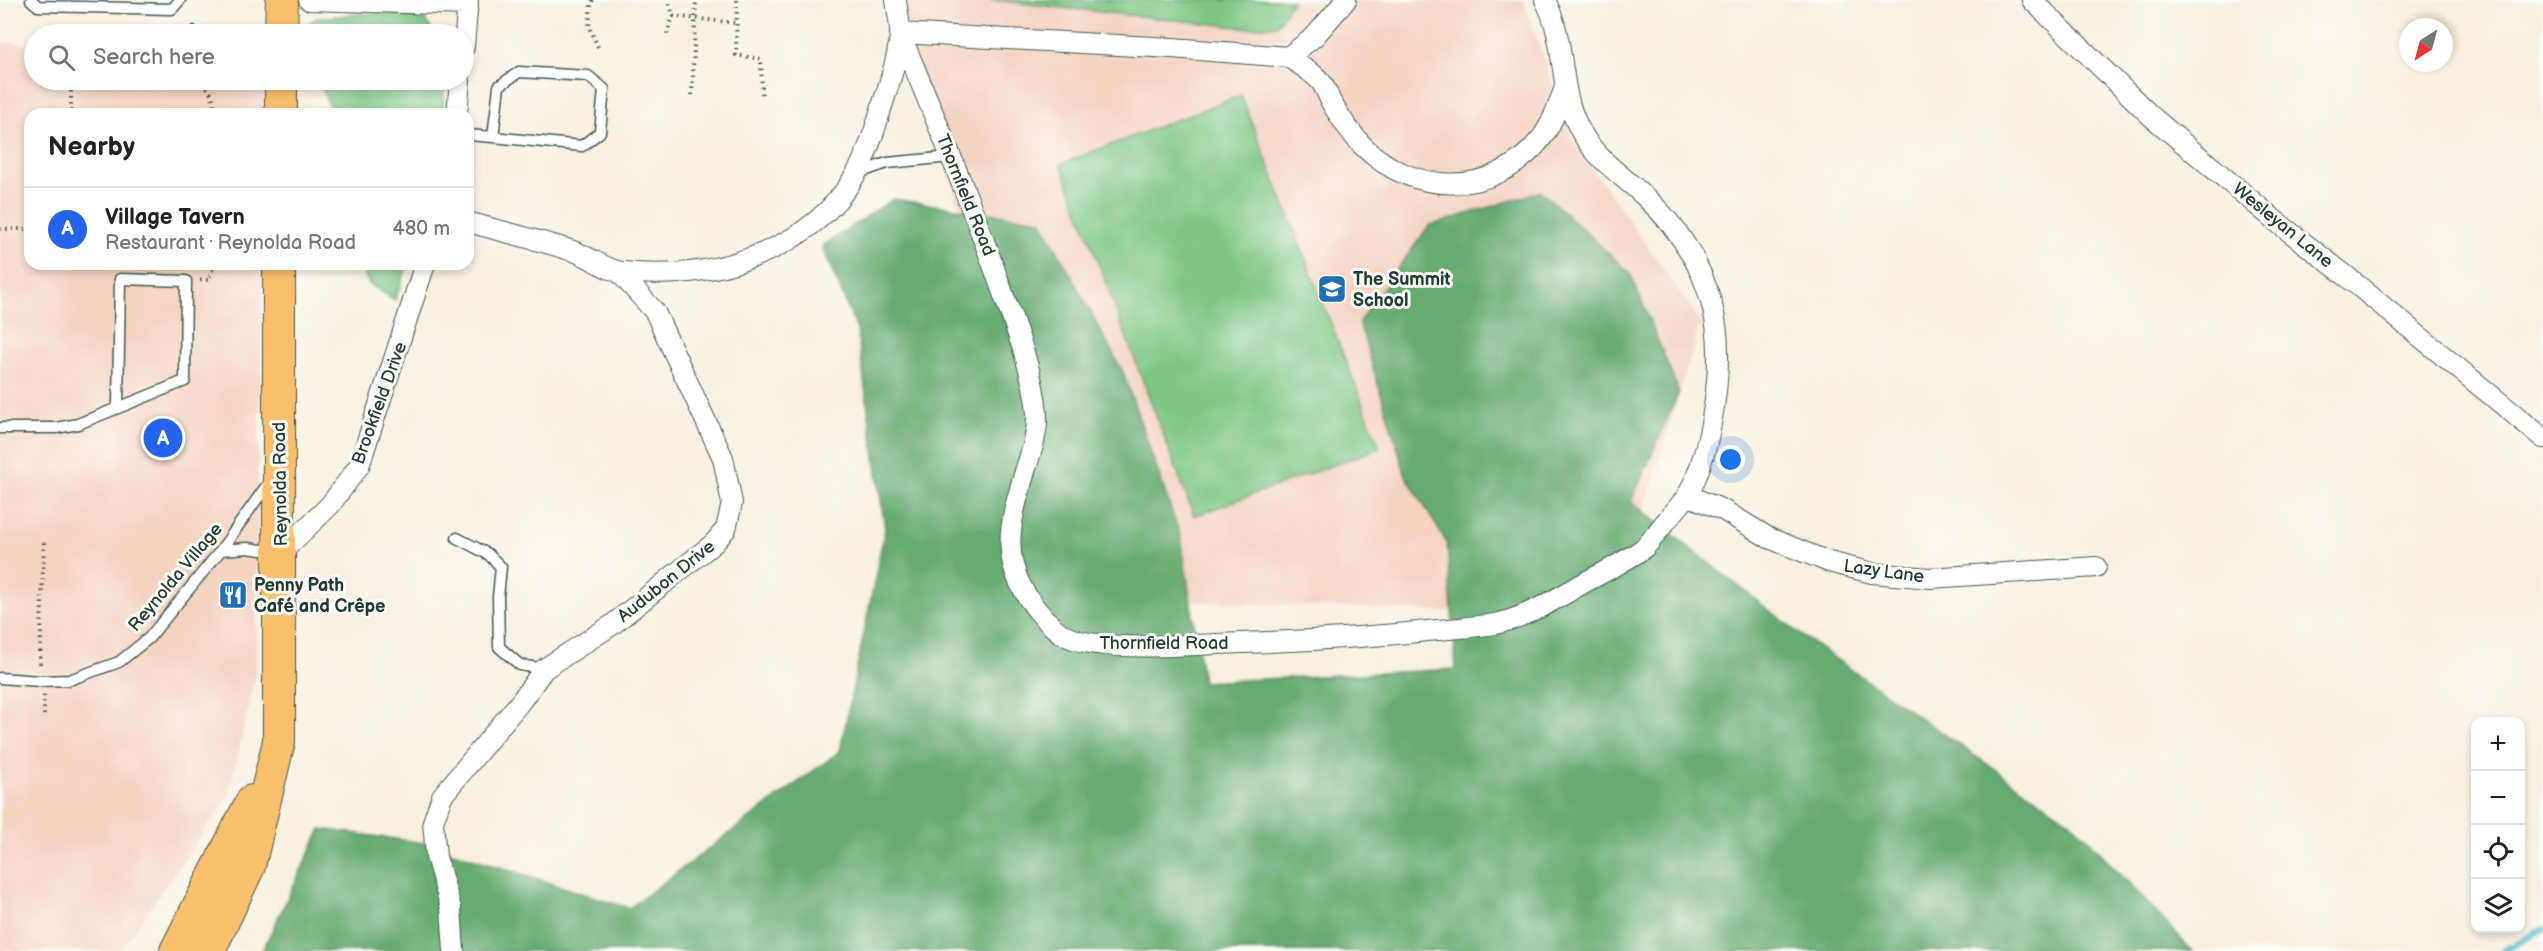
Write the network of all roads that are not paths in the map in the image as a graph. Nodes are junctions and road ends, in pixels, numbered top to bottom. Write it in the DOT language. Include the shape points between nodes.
graph roads {
  1 [pos="31,0"];
  2 [pos="180,0"];
  3 [pos="282,0"];
  4 [pos="309,0"];
  5 [pos="896,0"];
  6 [pos="1346,0"];
  7 [pos="1545,0"];
  8 [pos="2032,0"];
  9 [pos="468,3"];
  10 [pos="281,24"];
  11 [pos="466,24"];
  12 [pos="900,33"];
  13 [pos="1288,57"];
  14 [pos="1565,87"];
  15 [pos="281,90"];
  16 [pos="459,90"];
  17 [pos="281,108"];
  18 [pos="458,108"];
  19 [pos="474,135"];
  20 [pos="493,137"];
  21 [pos="951,157"];
  22 [pos="855,175"];
  23 [pos="474,224"];
  24 [pos="279,270"];
  25 [pos="423,270"];
  26 [pos="619,272"];
  27 [pos="118,406"];
  28 [pos="0,428"];
  29 [pos="2543,438"];
  30 [pos="279,466"];
  31 [pos="1687,495"];
  32 [pos="457,538"];
  33 [pos="221,550"];
  34 [pos="281,553"];
  35 [pos="2097,567"];
  36 [pos="544,669"];
  37 [pos="0,678"];
  38 [pos="192,948"];
  39 [pos="454,951"];
  1 -- 2 [label="lane" via="38,6 172,9"];
  3 -- 10 [label="main road"];
  4 -- 9 [label="street"];
  5 -- 12 [label="street"];
  6 -- 13 [label="street" via="1314,37"];
  7 -- 14 [label="street, Thornfield Road" via="1560,38"];
  8 -- 29 [label="street, Wesleyan Lane" via="2151,116"];
  9 -- 11 [label="street"];
  12 -- 13 [label="street"];
  12 -- 21 [label="street, Thornfield Road"];
  12 -- 22 [label="street" via="877,123"];
  13 -- 14 [label="street, Thornfield Road" via="1322,83 1344,123 1362,146 1382,162 1424,180 1449,183 1485,180 1518,162 1548,129"];
  14 -- 31 [label="street, Thornfield Road" via="1587,142 1677,232 1695,256 1708,293 1718,351 1714,411 1708,440"];
  15 -- 17 [label="main road"];
  16 -- 18 [label="street"];
  19 -- 20 [label="lane"];
  20 -- 20 [label="lane" via="582,146 600,132 604,89 588,76 519,72 500,86"];
  21 -- 22 [label="lane" via="887,163"];
  21 -- 31 [label="street, Thornfield Road" via="982,230 1018,333 1036,400 1035,439 1011,533 1012,564 1023,592 1065,637 1144,646 1290,641 1496,624 1569,592 1645,546"];
  22 -- 26 [label="street" via="828,210 779,246 703,272"];
  23 -- 26 [label="street" via="576,251"];
  24 -- 30 [label="main road, Reynolda Road"];
  25 -- 34 [label="street, Brookfield Drive" via="358,466 330,505"];
  26 -- 36 [label="street, Audubon Drive" via="655,312 723,458 732,503 726,529 714,543 612,626"];
  27 -- 27 [label="lane" via="185,381 186,281 120,279"];
  27 -- 28 [label="lane" via="78,424"];
  30 -- 33 [label="lane, Reynolda Village"];
  30 -- 34 [label="main road, Reynolda Road"];
  31 -- 35 [label="street, Lazy Lane" via="1723,510 1769,538 1829,562 1872,573 1930,578"];
  32 -- 36 [label="lane" via="488,554 501,567 499,647 519,665"];
  33 -- 34 [label="lane" via="247,548"];
  33 -- 37 [label="lane, Reynolda Village" via="148,638 119,662 69,680"];
  34 -- 38 [label="main road, Reynolda Road" via="279,741 249,866"];
  36 -- 39 [label="street" via="442,796 433,822 436,857 451,908"];
}
